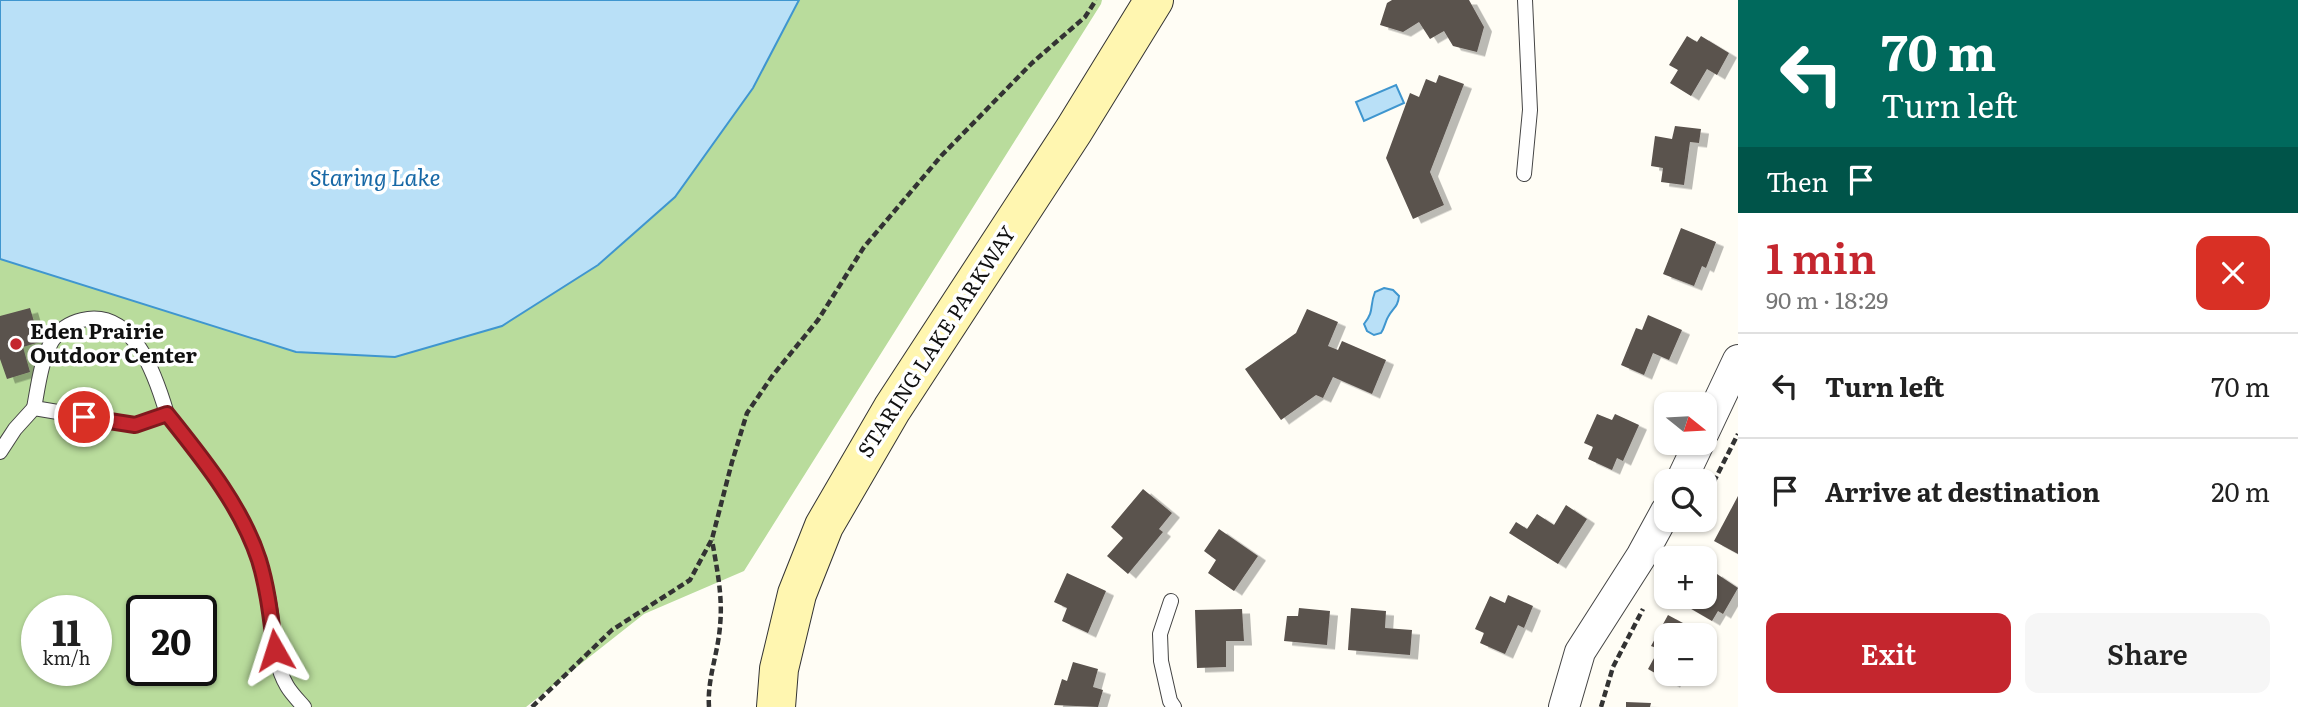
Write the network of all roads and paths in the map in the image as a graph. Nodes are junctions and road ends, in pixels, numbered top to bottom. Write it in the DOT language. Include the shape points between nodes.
graph roads {
  1 [pos="1096,0"];
  2 [pos="1154,0"];
  3 [pos="1525,0"];
  4 [pos="1524,174"];
  5 [pos="1738,360"];
  6 [pos="1717,404"];
  7 [pos="34,408"];
  8 [pos="167,414"];
  9 [pos="1738,434"];
  10 [pos="0,452"];
  11 [pos="1717,476"];
  12 [pos="1655,532"];
  13 [pos="712,539"];
  14 [pos="1171,601"];
  15 [pos="1644,607"];
  16 [pos="304,707"];
  17 [pos="532,707"];
  18 [pos="709,707"];
  19 [pos="776,707"];
  20 [pos="1174,707"];
  21 [pos="1564,707"];
  22 [pos="1601,707"];
  1 -- 13 [label="path" via="1085,17 1032,63 943,155 864,247 818,320 747,413"];
  2 -- 19 [label="street, STARING LAKE PARKWAY" via="892,409 824,526 797,594 779,669"];
  3 -- 4 [label="lane" via="1530,110"];
  5 -- 6 [label="street"];
  7 -- 8 [label="lane" via="135,425"];
  7 -- 8 [label="lane" via="51,343 59,331 86,319 117,325 129,336 147,360"];
  7 -- 10 [label="lane"];
  8 -- 16 [label="lane" via="240,518 259,559 280,668 286,685"];
  9 -- 11 [label="path"];
  12 -- 21 [label="street" via="1580,652"];
  13 -- 17 [label="path" via="690,580 612,631"];
  13 -- 18 [label="path" via="721,590"];
  14 -- 20 [label="lane" via="1160,634 1160,655"];
  15 -- 22 [label="path" via="1613,667"];
}
